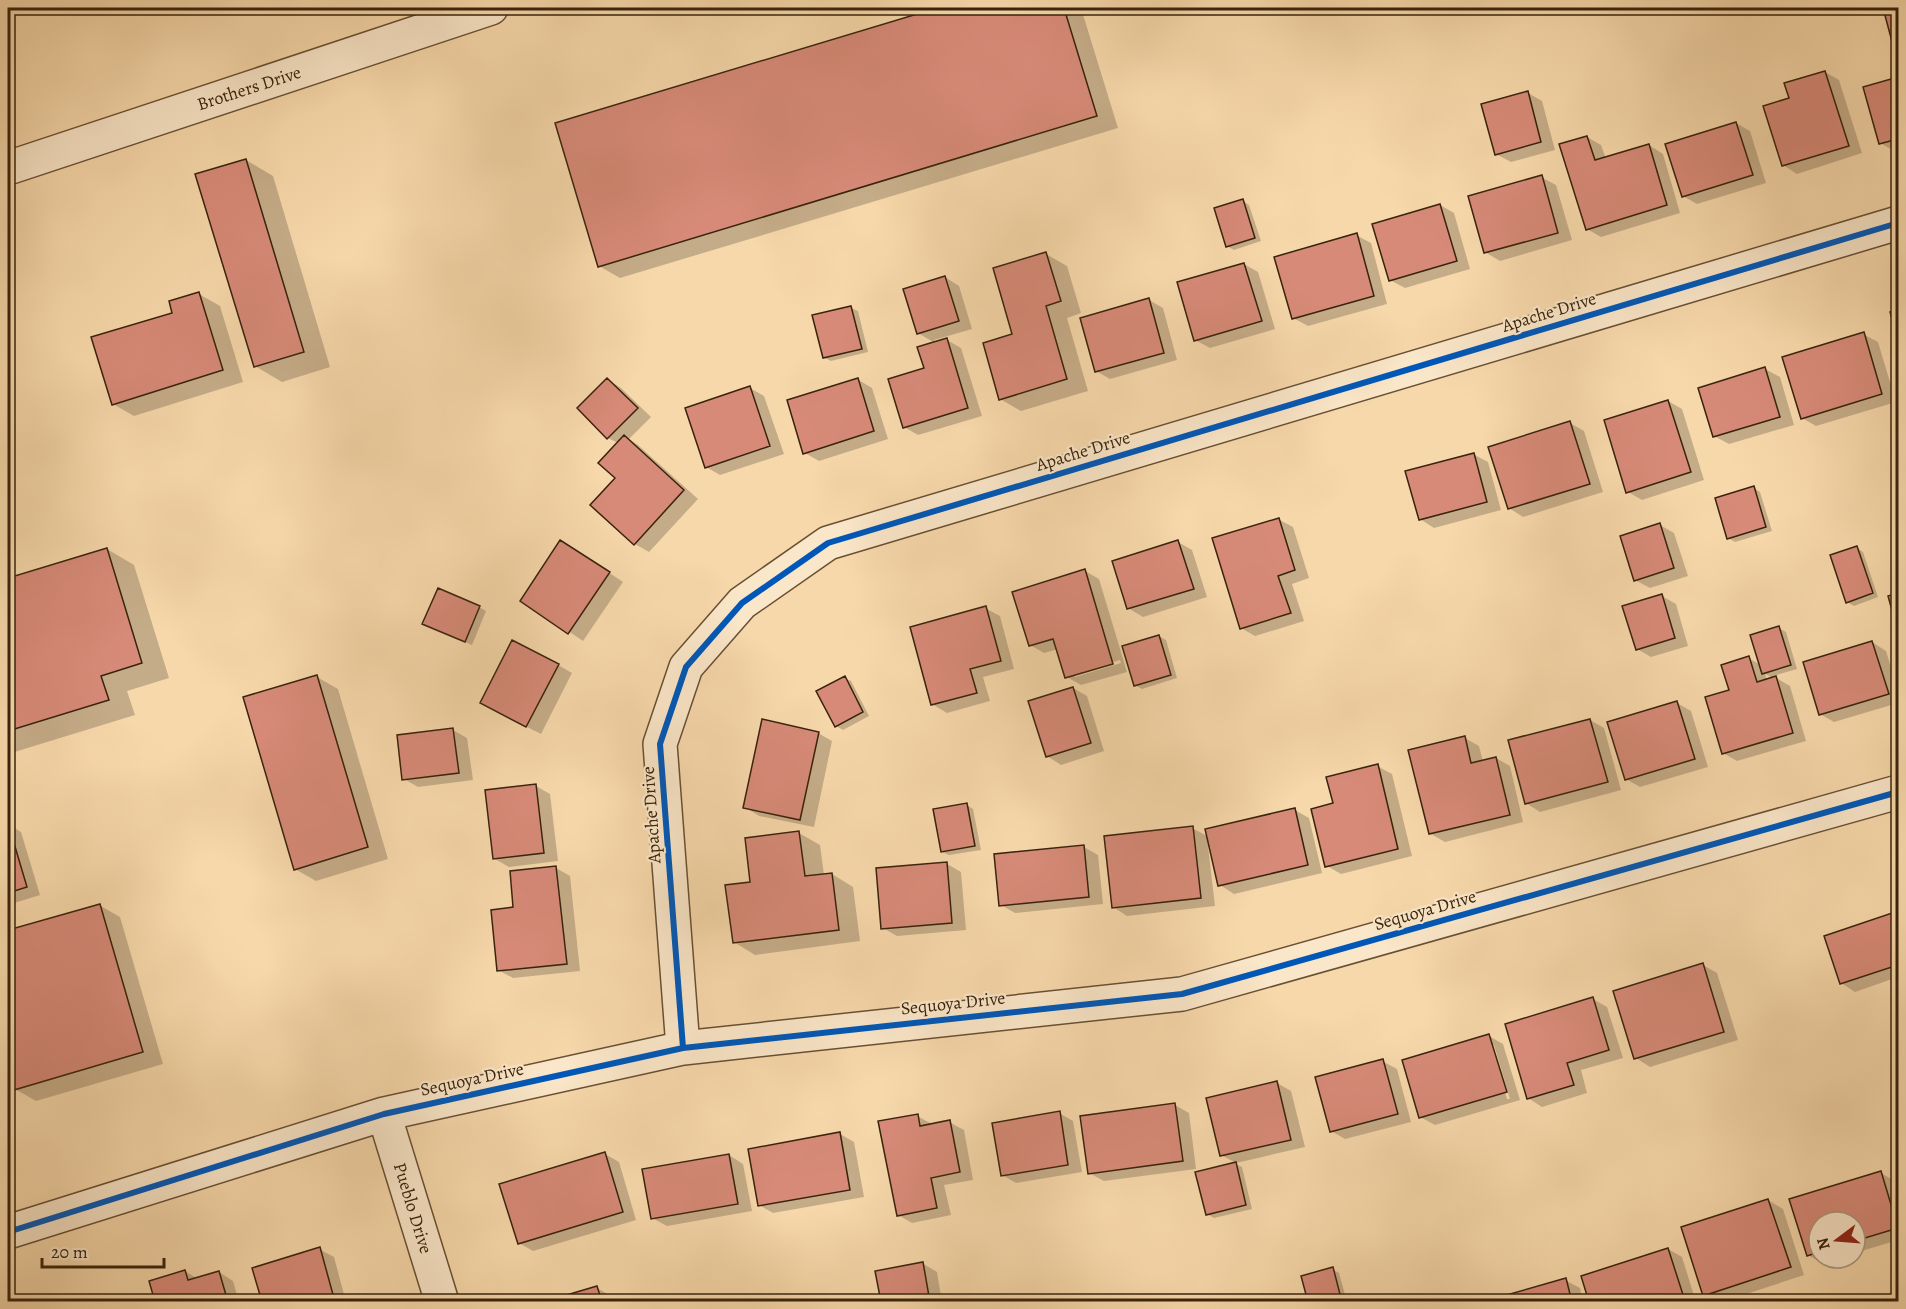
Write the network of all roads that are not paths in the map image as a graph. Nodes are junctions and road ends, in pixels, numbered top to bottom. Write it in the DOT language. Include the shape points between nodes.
graph roads {
  1 [pos="491,8"];
  2 [pos="8,168"];
  3 [pos="1899,223"];
  4 [pos="1899,792"];
  5 [pos="684,1048"];
  6 [pos="384,1114"];
  7 [pos="8,1232"];
  8 [pos="442,1302"];
  1 -- 2 [label="street, Brothers Drive"];
  3 -- 5 [label="street, Apache Drive" via="828,543 742,603 686,667 660,744"];
  4 -- 5 [label="street, Sequoya Drive" via="1182,994"];
  5 -- 6 [label="street, Sequoya Drive"];
  6 -- 7 [label="street, Sequoya Drive"];
  6 -- 8 [label="street, Pueblo Drive"];
}
